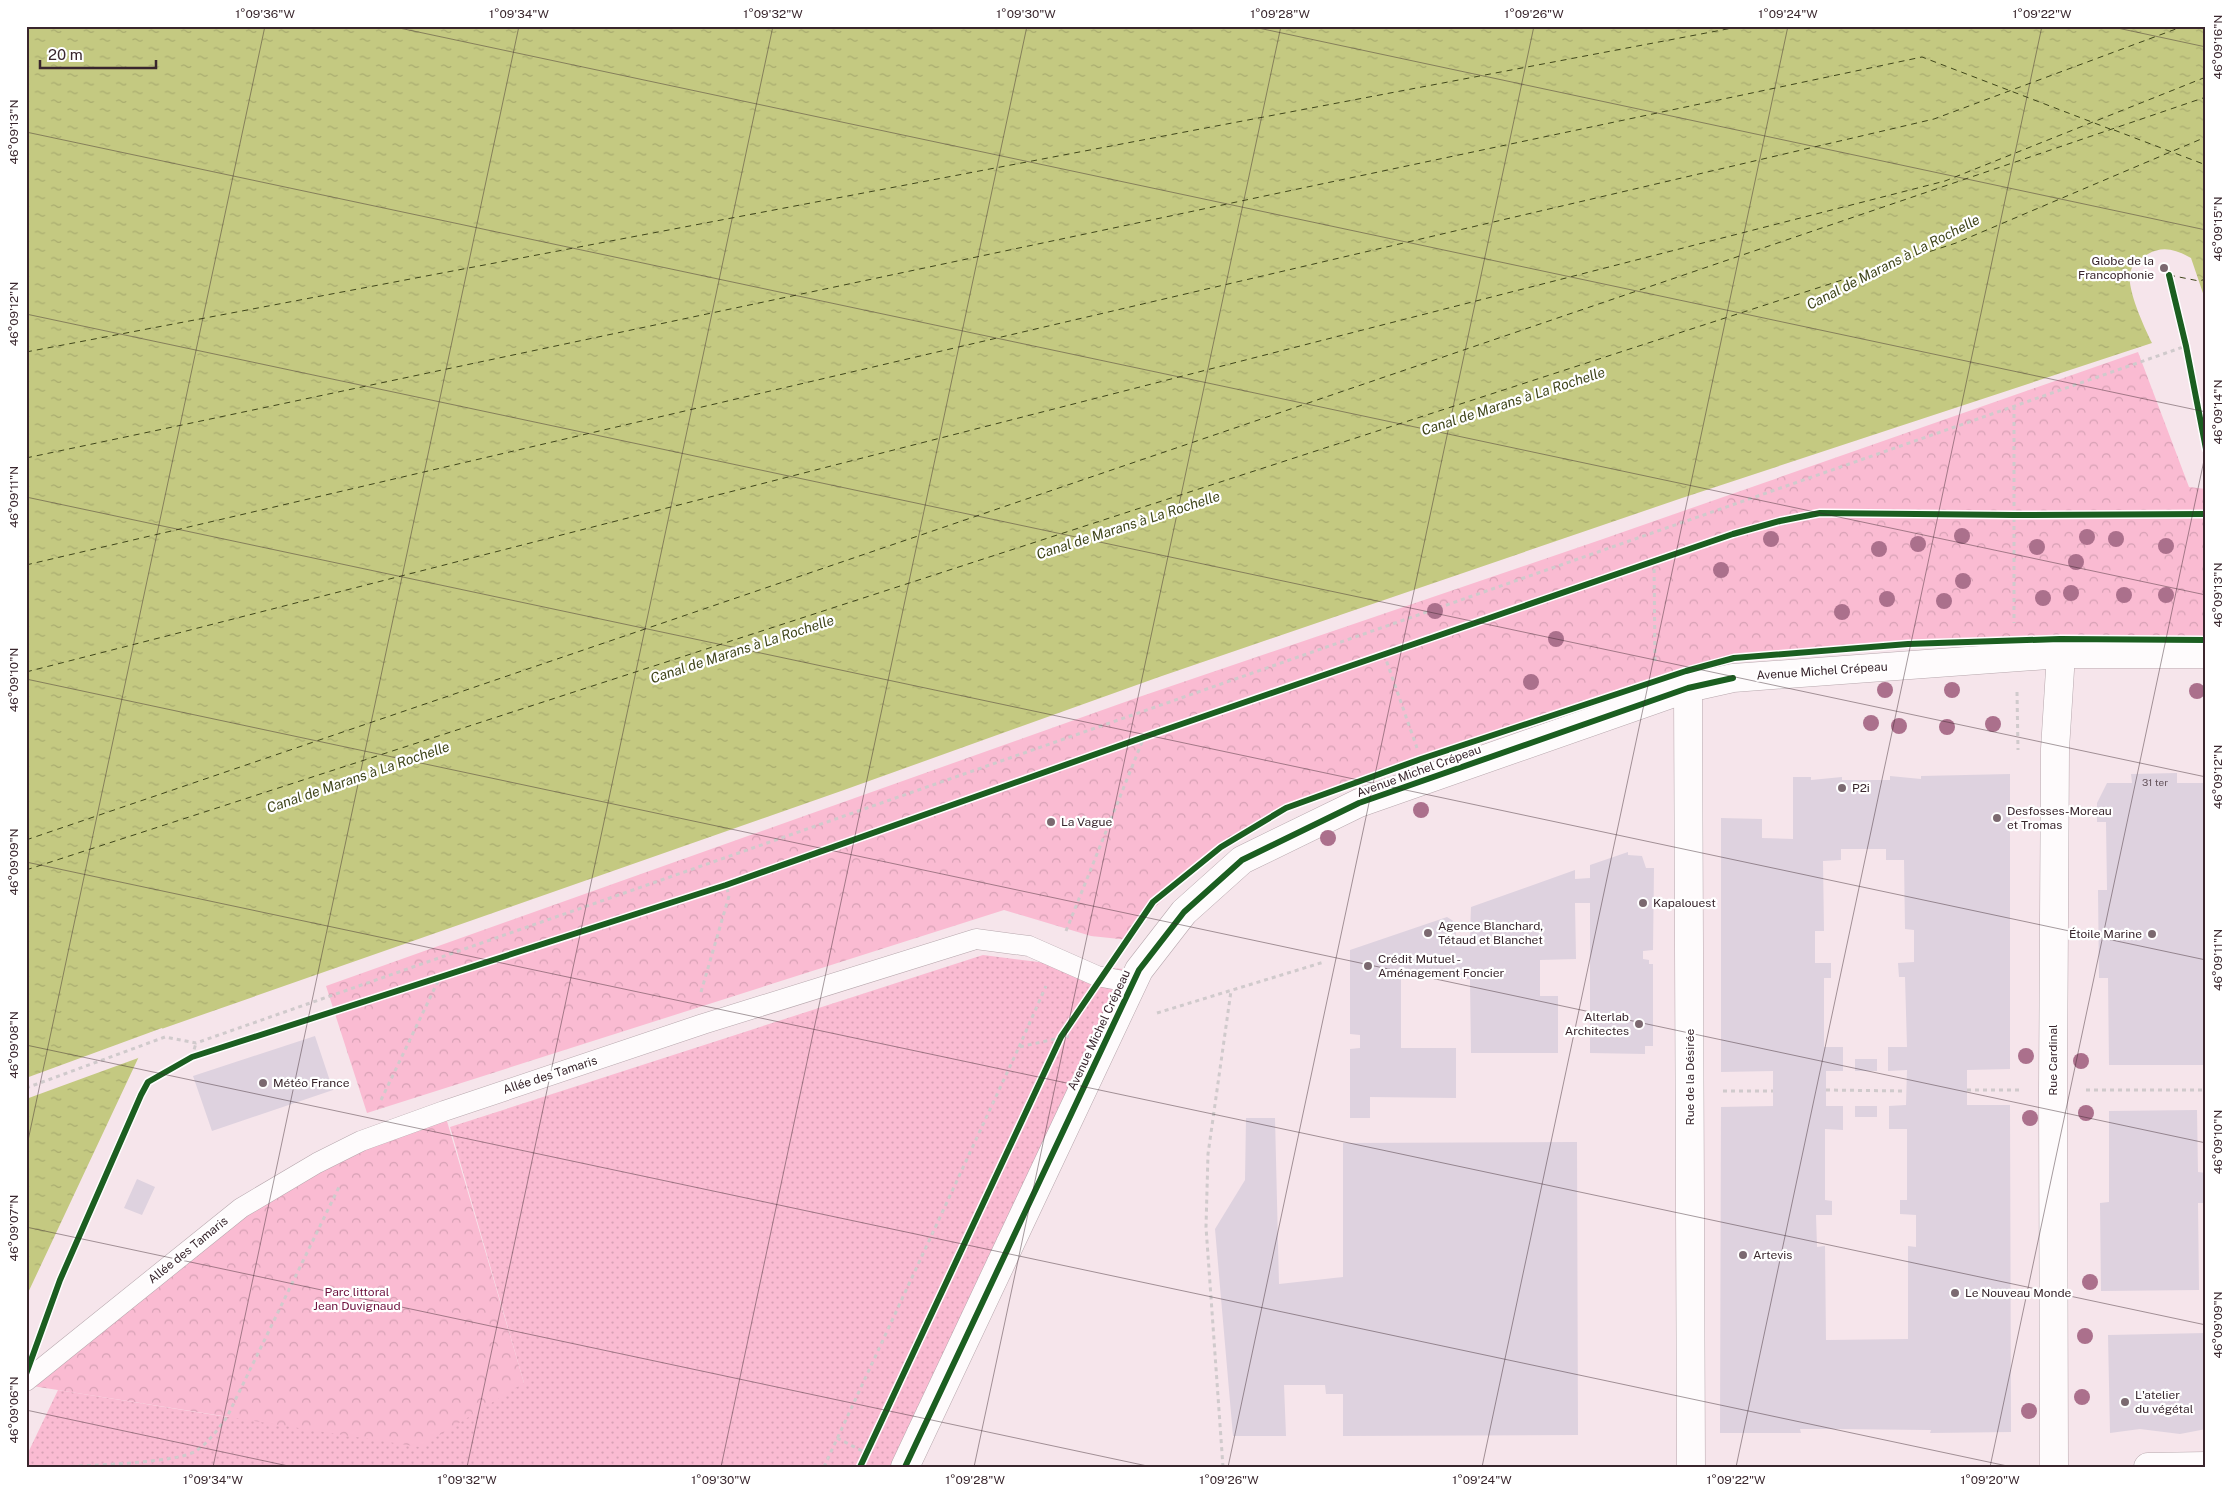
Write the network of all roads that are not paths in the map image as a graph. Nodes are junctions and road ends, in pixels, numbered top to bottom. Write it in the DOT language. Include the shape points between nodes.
graph roads {
  1 [pos="2061,654"];
  2 [pos="2206,654"];
  3 [pos="1688,688"];
  4 [pos="1134,983"];
  5 [pos="26,1381"];
  6 [pos="2206,1466"];
  7 [pos="905,1467"];
  8 [pos="1691,1467"];
  9 [pos="2054,1467"];
  10 [pos="2148,1467"];
  1 -- 2 [label="street, Avenue Michel Crépeau"];
  1 -- 3 [label="street, Avenue Michel Crépeau" via="1733,678"];
  1 -- 9 [label="street, Rue Cardinal" via="2055,749"];
  3 -- 4 [label="street, Avenue Michel Crépeau" via="1359,804 1242,860 1184,912 1139,970"];
  3 -- 8 [label="street, Rue de la Désirée"];
  4 -- 5 [label="lane, Allée des Tamaris" via="1097,976 1029,946 976,939 703,1024 361,1141 241,1208"];
  4 -- 7 [label="street, Avenue Michel Crépeau"];
  6 -- 10 [label="street"];
}
